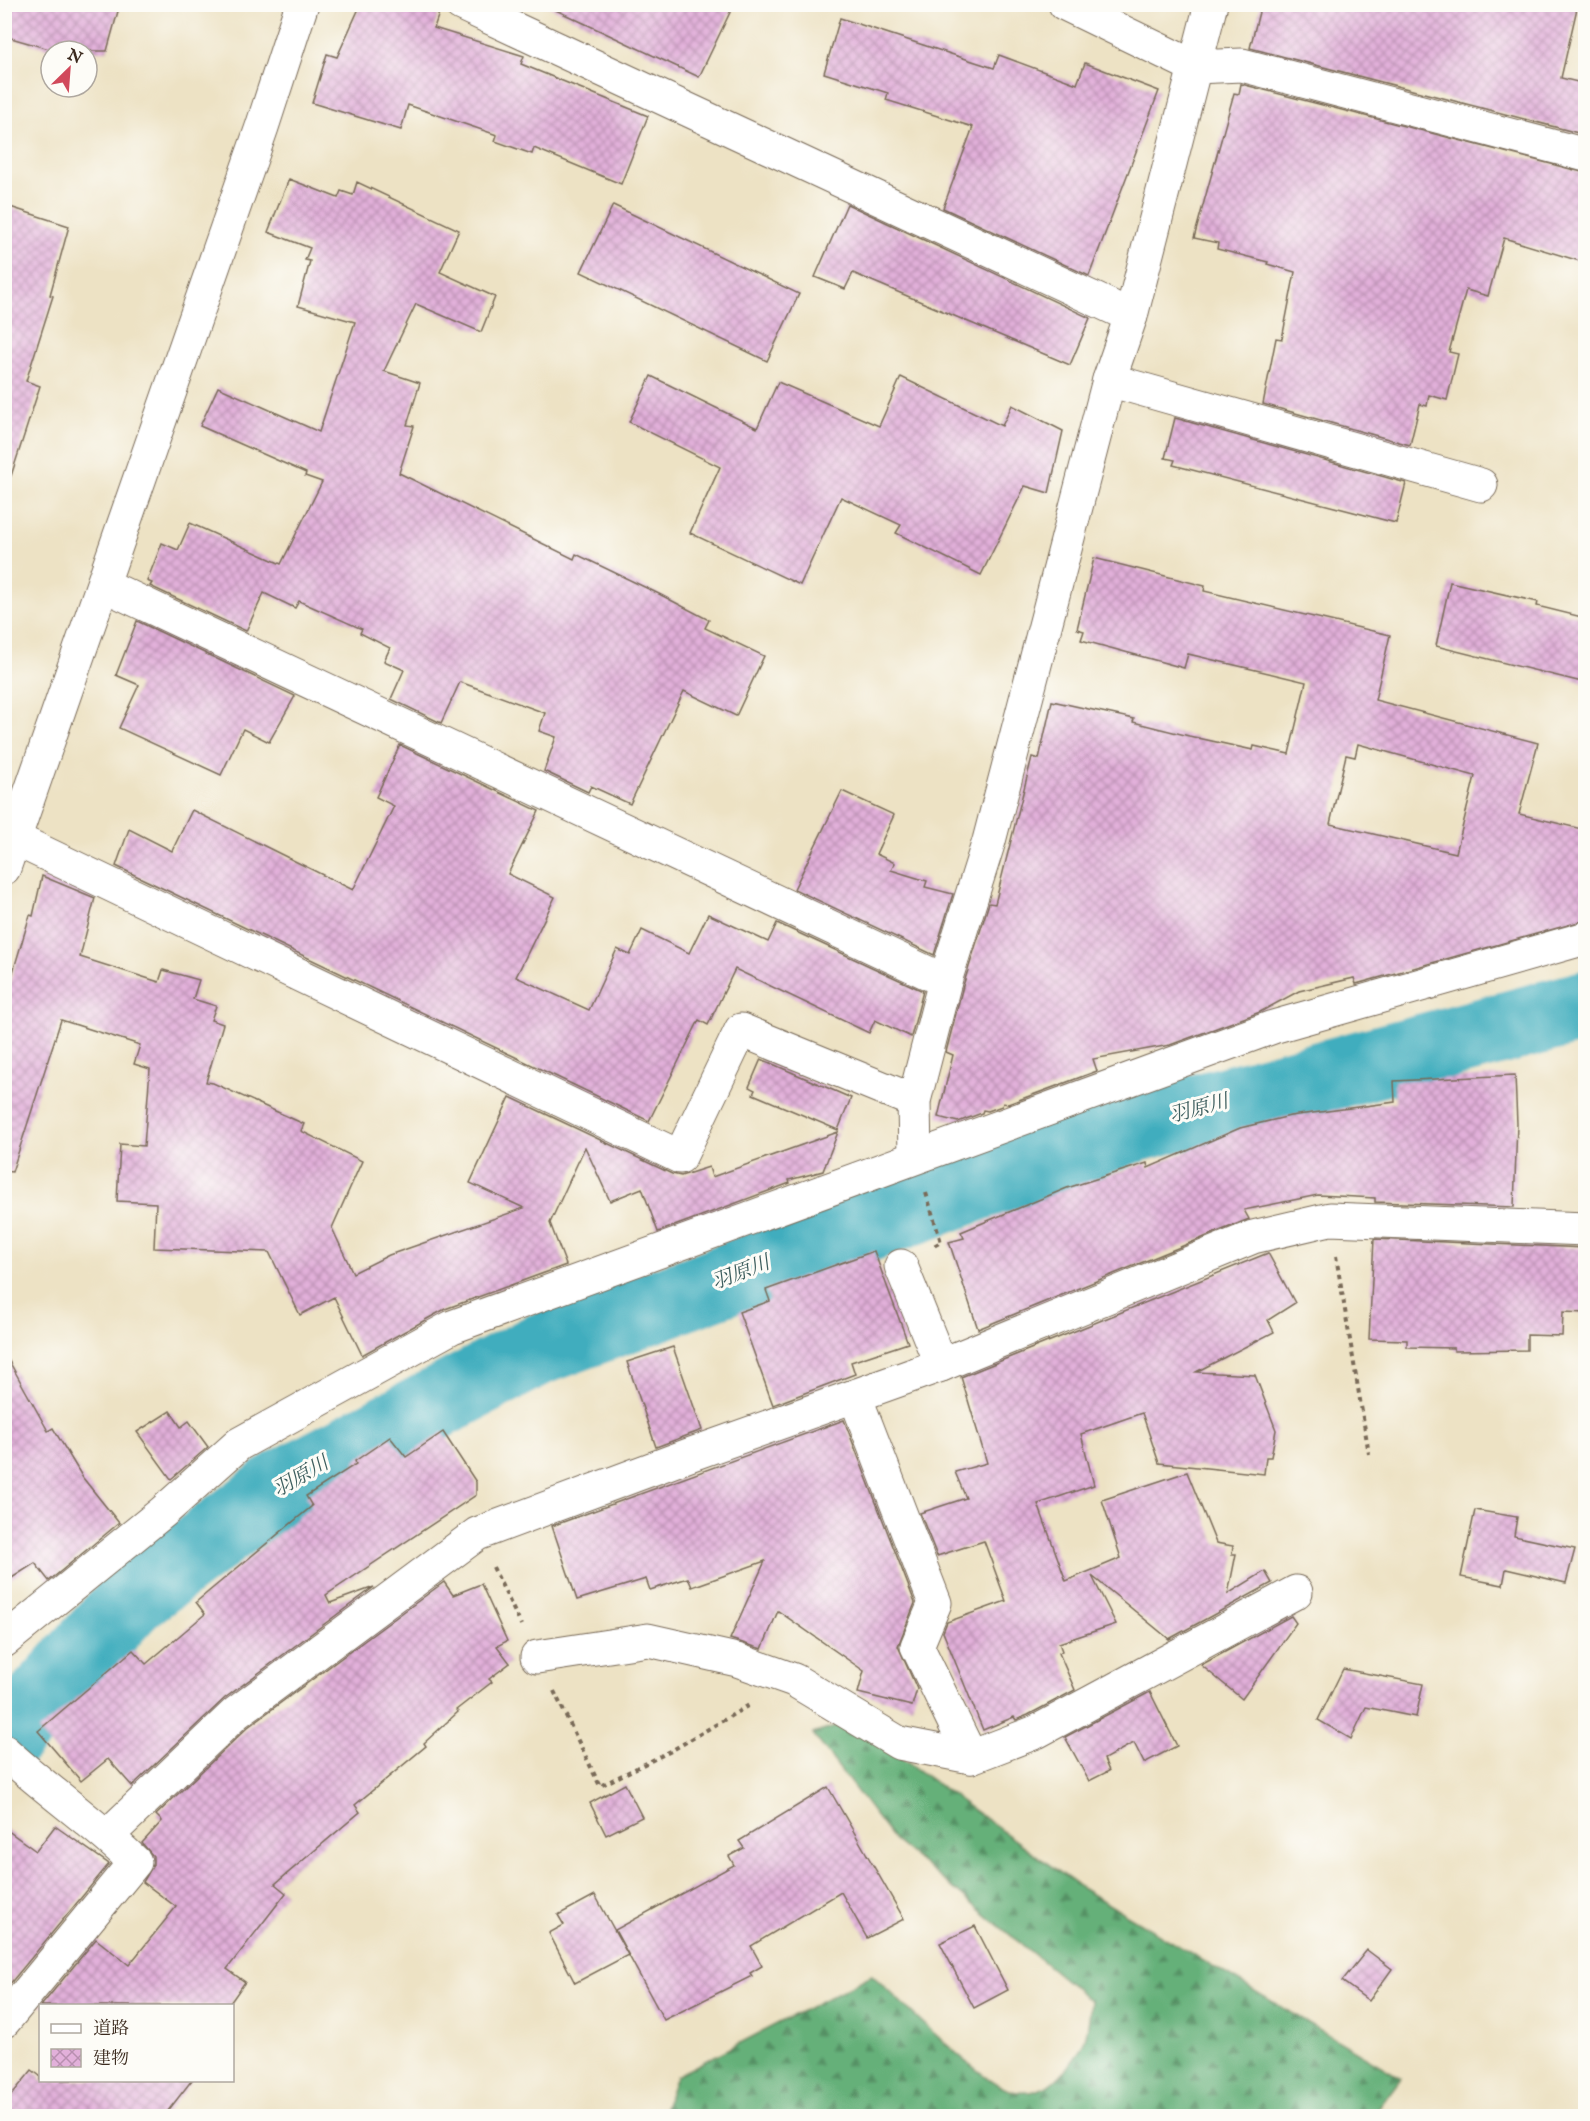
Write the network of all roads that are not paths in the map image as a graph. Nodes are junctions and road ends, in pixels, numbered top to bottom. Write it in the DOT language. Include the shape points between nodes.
graph roads {
  1 [pos="302,4"];
  2 [pos="461,4"];
  3 [pos="1065,4"];
  4 [pos="1211,4"];
  5 [pos="1195,67"];
  6 [pos="1586,155"];
  7 [pos="1131,316"];
  8 [pos="1109,380"];
  9 [pos="1481,485"];
  10 [pos="104,585"];
  11 [pos="10,854"];
  12 [pos="1586,938"];
  13 [pos="945,981"];
  14 [pos="914,1101"];
  15 [pos="915,1157"];
  16 [pos="1586,1229"];
  17 [pos="901,1266"];
  18 [pos="941,1365"];
  19 [pos="855,1396"];
  20 [pos="1296,1592"];
  21 [pos="4,1641"];
  22 [pos="537,1657"];
  23 [pos="971,1757"];
  24 [pos="16,1761"];
  25 [pos="108,1835"];
  26 [pos="4,2021"];
  1 -- 10 [label="street"];
  2 -- 7 [label="street"];
  3 -- 5 [label="street"];
  4 -- 5 [label="street"];
  5 -- 6 [label="street" via="1242,65"];
  5 -- 7 [label="street"];
  7 -- 8 [label="street"];
  8 -- 9 [label="street"];
  8 -- 13 [label="street" via="989,841"];
  10 -- 11 [label="street"];
  10 -- 13 [label="street"];
  11 -- 14 [label="street" via="680,1157 741,1030"];
  12 -- 15 [label="street" via="1273,1027"];
  13 -- 14 [label="street"];
  14 -- 15 [label="street"];
  15 -- 21 [label="street" via="452,1327 239,1444 163,1512"];
  16 -- 18 [label="street" via="1330,1219 1253,1237"];
  17 -- 18 [label="street"];
  18 -- 19 [label="street"];
  19 -- 23 [label="street" via="935,1603 917,1646"];
  19 -- 25 [label="street" via="477,1534 236,1713"];
  20 -- 23 [label="street" via="1036,1732"];
  22 -- 23 [label="street" via="648,1640 737,1660 794,1680 900,1743"];
  24 -- 25 [label="street"];
  25 -- 26 [label="street" via="135,1862"];
}
